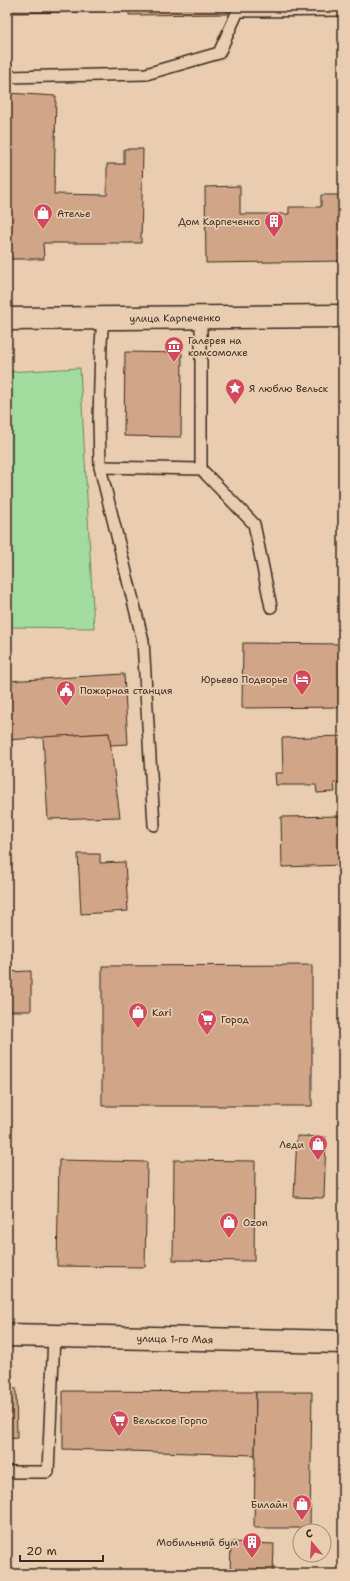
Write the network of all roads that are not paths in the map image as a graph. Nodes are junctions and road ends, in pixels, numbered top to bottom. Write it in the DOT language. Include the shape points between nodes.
graph roads {
  1 [pos="237,9"];
  2 [pos="343,10"];
  3 [pos="7,77"];
  4 [pos="343,316"];
  5 [pos="201,317"];
  6 [pos="7,319"];
  7 [pos="103,319"];
  8 [pos="100,467"];
  9 [pos="201,469"];
  10 [pos="271,607"];
  11 [pos="154,825"];
  12 [pos="7,1335"];
  13 [pos="54,1336"];
  14 [pos="343,1342"];
  15 [pos="7,1472"];
  1 -- 2 [label="lane"];
  1 -- 3 [label="lane" via="219,53 146,74"];
  4 -- 5 [label="street, улица Карпеченко"];
  5 -- 7 [label="street, улица Карпеченко"];
  5 -- 9 [label="lane"];
  6 -- 7 [label="street, улица Карпеченко"];
  7 -- 8 [label="lane"];
  8 -- 9 [label="lane"];
  8 -- 11 [label="lane" via="143,641"];
  9 -- 10 [label="lane" via="254,524"];
  12 -- 13 [label="street, улица 1-го Мая"];
  13 -- 14 [label="street, улица 1-го Мая"];
  13 -- 15 [label="lane" via="48,1472"];
}
